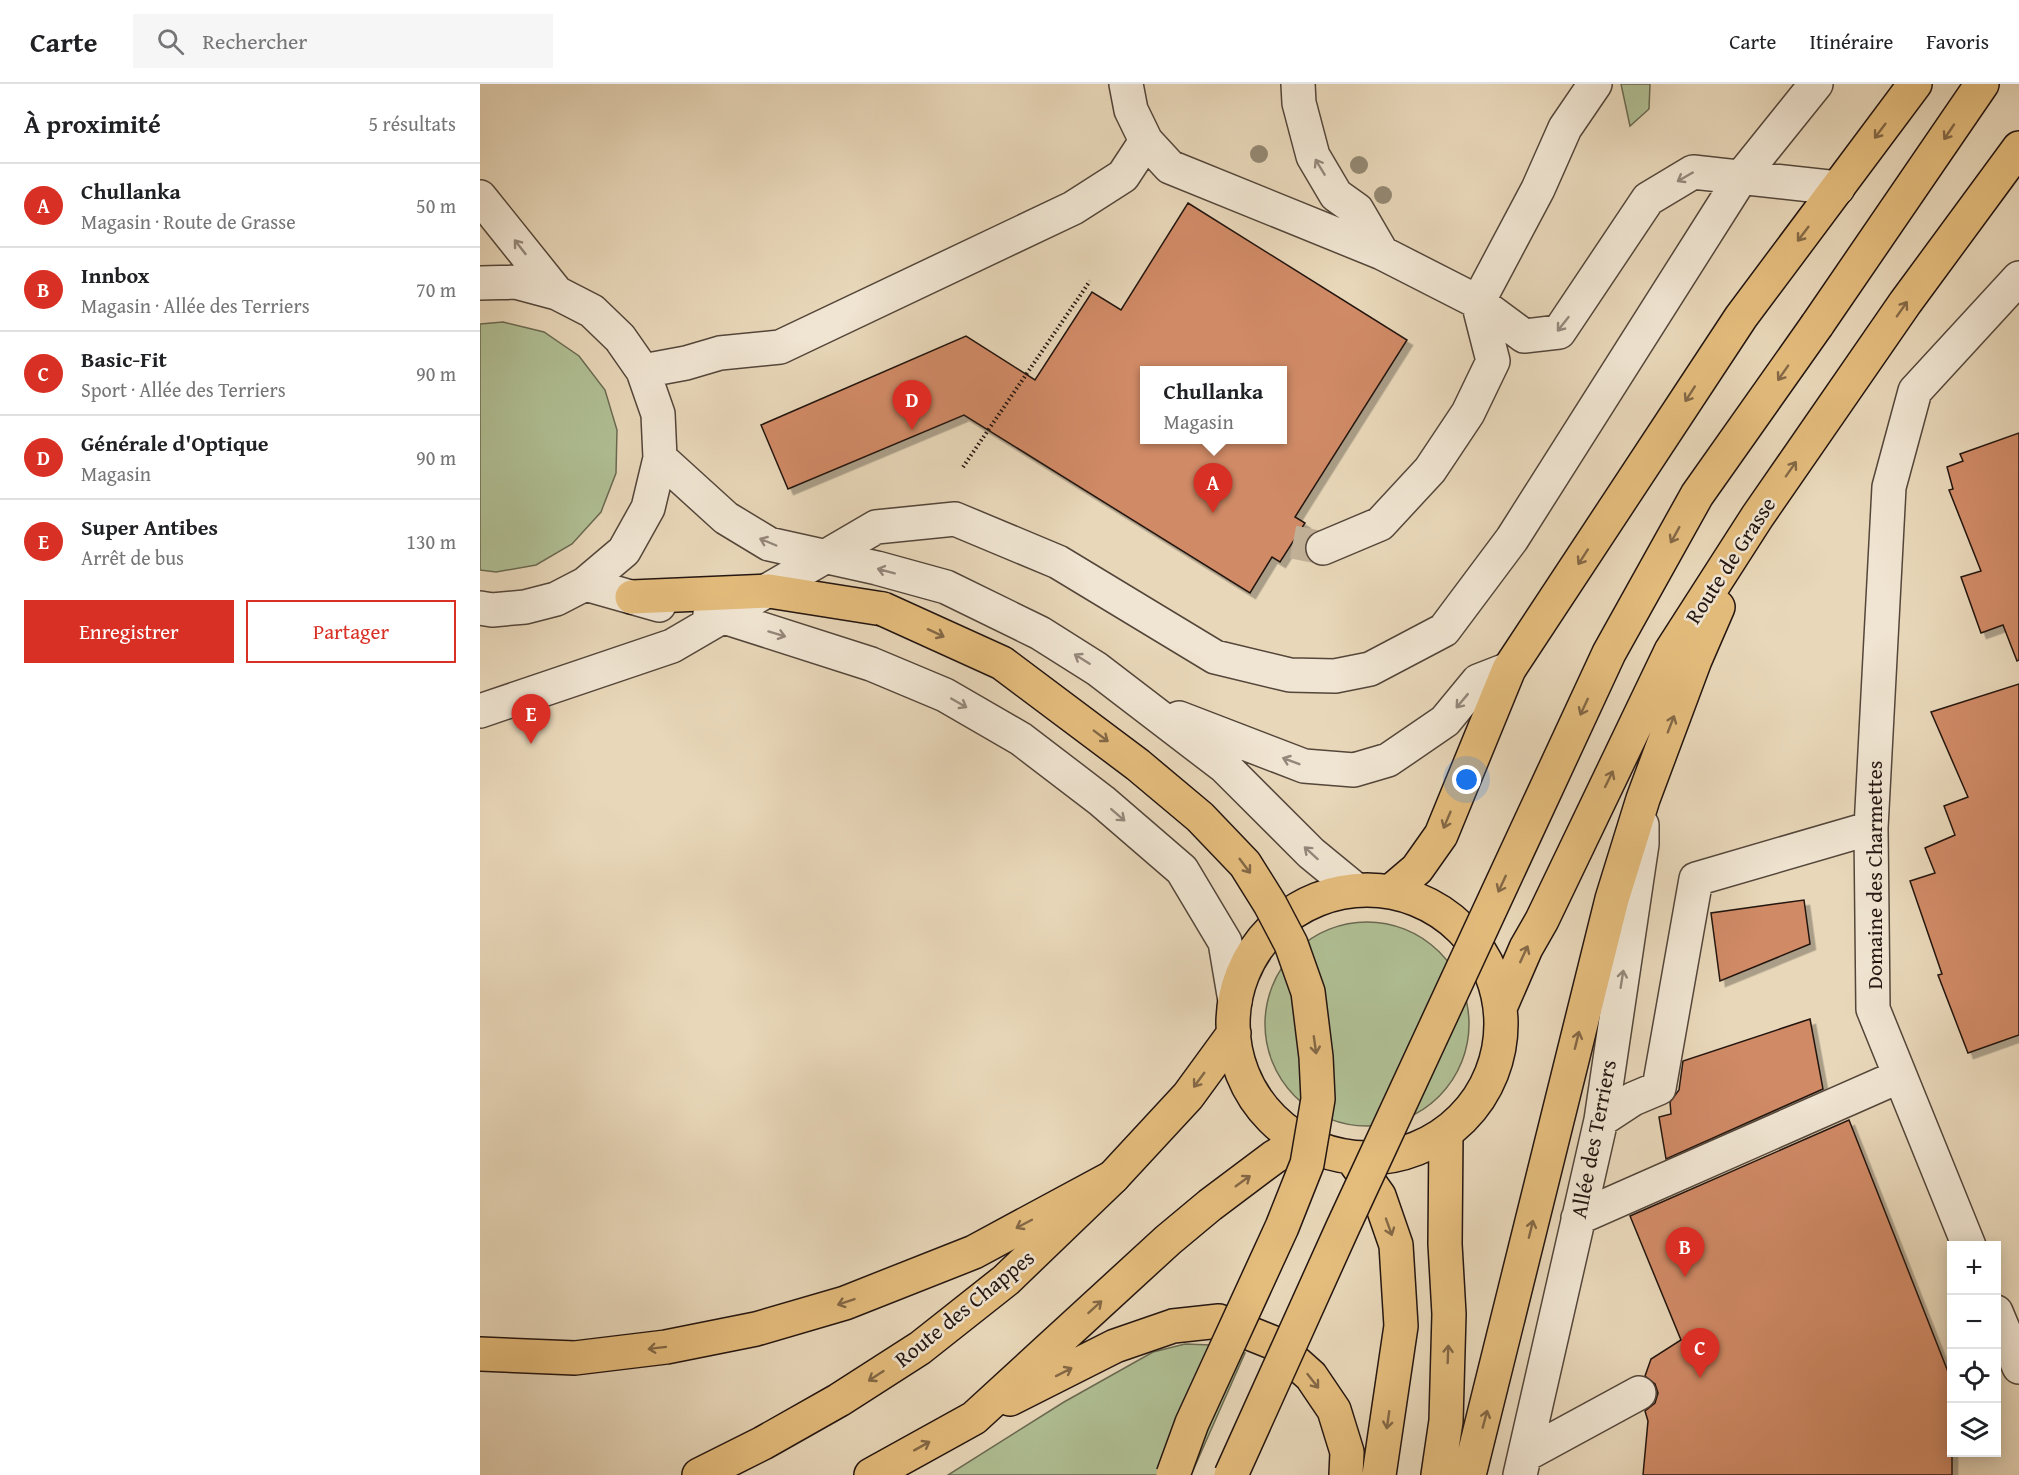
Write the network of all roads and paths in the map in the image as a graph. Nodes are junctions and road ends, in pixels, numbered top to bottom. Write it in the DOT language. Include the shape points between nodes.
graph roads {
  1 [pos="1126,84"];
  2 [pos="1298,84"];
  3 [pos="1596,84"];
  4 [pos="1816,84"];
  5 [pos="1915,84"];
  6 [pos="1982,84"];
  7 [pos="1146,141"];
  8 [pos="2019,148"];
  9 [pos="1742,176"];
  10 [pos="1838,188"];
  11 [pos="480,197"];
  12 [pos="1382,253"];
  13 [pos="2019,278"];
  14 [pos="1090,281"];
  15 [pos="480,283"];
  16 [pos="556,293"];
  17 [pos="1478,302"];
  18 [pos="643,371"];
  19 [pos="660,458"];
  20 [pos="963,467"];
  21 [pos="1757,517"];
  22 [pos="1323,548"];
  23 [pos="824,556"];
  24 [pos="585,584"];
  25 [pos="769,591"];
  26 [pos="632,597"];
  27 [pos="480,608"];
  28 [pos="721,616"];
  29 [pos="1509,669"];
  30 [pos="1146,706"];
  31 [pos="480,711"];
  32 [pos="1643,799"];
  33 [pos="1871,828"];
  34 [pos="1356,890"];
  35 [pos="1390,892"];
  36 [pos="1500,1008"];
  37 [pos="1234,1017"];
  38 [pos="1900,1076"];
  39 [pos="1601,1120"];
  40 [pos="1446,1134"];
  41 [pos="1301,1141"];
  42 [pos="1352,1158"];
  43 [pos="1113,1177"];
  44 [pos="1578,1218"];
  45 [pos="1967,1241"];
  46 [pos="2001,1324"];
  47 [pos="480,1354"];
  48 [pos="2019,1367"];
  49 [pos="1639,1393"];
  50 [pos="974,1418"];
  51 [pos="1522,1465"];
  52 [pos="699,1475"];
  53 [pos="871,1475"];
  54 [pos="1173,1475"];
  55 [pos="1231,1475"];
  56 [pos="1347,1475"];
  57 [pos="1379,1475"];
  58 [pos="1438,1475"];
  59 [pos="1469,1475"];
  1 -- 7 [label="street" via="1131,110"];
  12 -- 2 [label="street, one-way" via="1357,210 1336,195 1314,156 1299,103"];
  3 -- 17 [label="street" via="1565,128 1538,189"];
  4 -- 9 [label="street"];
  5 -- 10 [label="main road, one-way"];
  6 -- 55 [label="main road, one-way, bridge" via="1697,495 1609,653"];
  7 -- 12 [label="street" via="1170,167"];
  7 -- 18 [label="street" via="1122,176 1073,208 780,347 720,353"];
  21 -- 8 [label="main road, Route de Grasse, one-way" via="1905,303"];
  9 -- 10 [label="street"];
  9 -- 17 [label="street, one-way" via="1693,171 1648,199 1558,332 1524,336"];
  9 -- 23 [label="street" via="1512,539 1458,612 1444,630 1370,669 1335,676 1290,675 1215,657 1058,562 955,519 876,527"];
  10 -- 29 [label="main road, one-way" via="1741,317"];
  16 -- 11 [label="street, one-way"];
  12 -- 17 [label="street"];
  13 -- 33 [label="street, Domaine des Charmettes" via="1915,391 1889,487"];
  14 -- 20 [label="path"];
  15 -- 16 [label="street" via="516,282"];
  16 -- 18 [label="street" via="592,311 620,338"];
  17 -- 22 [label="street" via="1493,361 1468,413 1430,470 1380,524"];
  18 -- 19 [label="street" via="658,414"];
  23 -- 19 [label="street, one-way" via="760,539 726,518"];
  19 -- 24 [label="street" via="648,507 624,551"];
  32 -- 21 [label="main road, one-way" via="1695,660"];
  36 -- 21 [label="main road, Route de Grasse, one-way" via="1671,651"];
  23 -- 25 [label="street"];
  30 -- 23 [label="street, one-way" via="1040,633 946,587"];
  24 -- 26 [label="street"];
  24 -- 27 [label="street" via="556,599 525,607"];
  25 -- 26 [label="main road"];
  25 -- 28 [label="street"];
  25 -- 54 [label="main road, one-way, bridge" via="883,609 1002,663 1200,817 1245,864 1291,944 1308,992 1316,1057 1318,1099 1307,1164 1192,1423"];
  26 -- 28 [label="street"];
  28 -- 31 [label="street" via="672,646"];
  28 -- 37 [label="street, one-way" via="871,664 945,695 1021,739 1102,801 1182,870 1225,942"];
  29 -- 30 [label="street, one-way" via="1478,681 1445,722 1388,760 1354,770 1304,766"];
  29 -- 35 [label="main road, one-way" via="1441,835 1417,869"];
  34 -- 30 [label="street, one-way" via="1311,853 1225,767"];
  39 -- 32 [label="street, Allée des Terriers, one-way" via="1642,844"];
  59 -- 32 [label="main road, one-way" via="1612,899"];
  33 -- 38 [label="street, Domaine des Charmettes" via="1873,1009"];
  33 -- 39 [label="street" via="1696,879 1659,1088"];
  34 -- 35 [label="main road"];
  34 -- 37 [label="main road" via="1327,896 1300,908 1277,925 1244,973"];
  35 -- 36 [label="main road" via="1434,908 1464,931 1493,979"];
  36 -- 40 [label="main road" via="1496,1065 1484,1092"];
  37 -- 41 [label="main road" via="1240,1066 1254,1095 1275,1122"];
  37 -- 43 [label="main road, Route des Chappes, one-way" via="1188,1096"];
  38 -- 44 [label="street"];
  38 -- 45 [label="street, Domaine des Charmettes"];
  39 -- 44 [label="street, Allée des Terriers"];
  40 -- 42 [label="main road" via="1410,1152"];
  58 -- 40 [label="main road, one-way" via="1446,1421 1449,1314"];
  41 -- 42 [label="main road"];
  50 -- 41 [label="main road, one-way" via="1168,1240 1274,1157"];
  42 -- 57 [label="main road, one-way" via="1378,1196 1396,1245 1401,1326"];
  43 -- 47 [label="main road, one-way" via="974,1252 845,1303 756,1329 666,1347 575,1358"];
  43 -- 52 [label="main road, Route des Chappes, one-way" via="1006,1280 920,1348 839,1400"];
  44 -- 51 [label="street, Allée des Terriers"];
  46 -- 48 [label="street"];
  49 -- 51 [label="street"];
  53 -- 50 [label="main road, one-way"];
  50 -- 56 [label="main road, one-way" via="1116,1346 1173,1326 1219,1320 1274,1343 1311,1376 1334,1410 1347,1452"];
}
